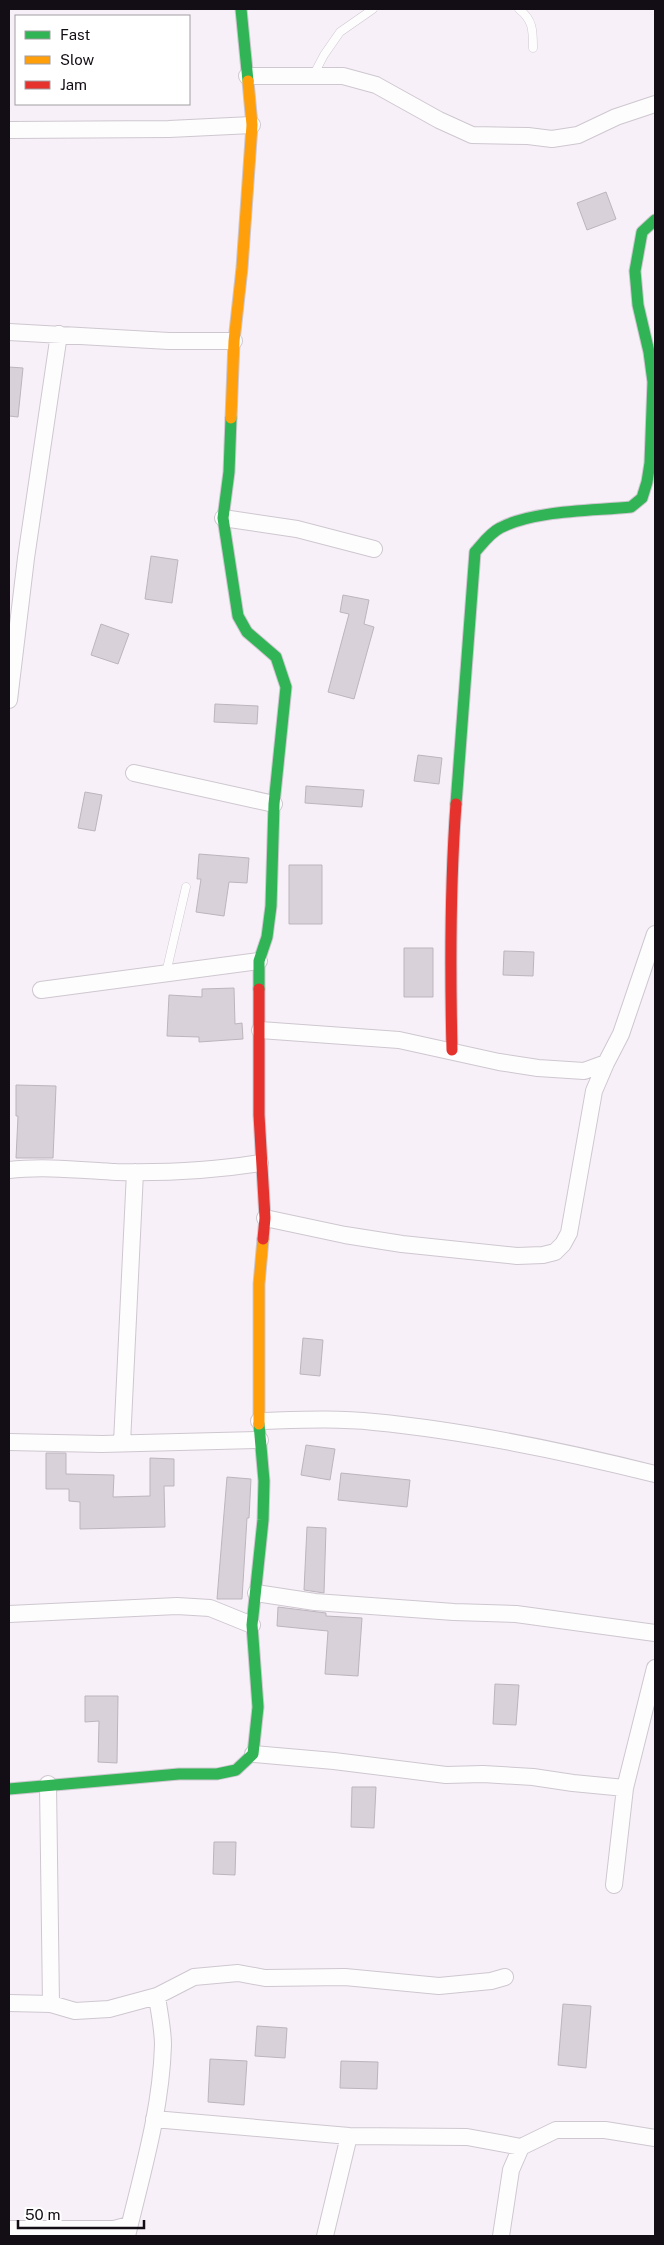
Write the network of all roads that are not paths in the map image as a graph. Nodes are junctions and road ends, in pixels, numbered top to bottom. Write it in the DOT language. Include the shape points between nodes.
graph roads {
  1 [pos="241,9"];
  2 [pos="373,9"];
  3 [pos="519,9"];
  4 [pos="533,48"];
  5 [pos="246,76"];
  6 [pos="313,76"];
  7 [pos="655,104"];
  8 [pos="252,125"];
  9 [pos="9,130"];
  10 [pos="655,220"];
  11 [pos="9,332"];
  12 [pos="59,334"];
  13 [pos="234,341"];
  14 [pos="223,518"];
  15 [pos="374,549"];
  16 [pos="9,700"];
  17 [pos="134,773"];
  18 [pos="274,804"];
  19 [pos="186,887"];
  20 [pos="655,934"];
  21 [pos="259,961"];
  22 [pos="166,973"];
  23 [pos="41,990"];
  24 [pos="260,1030"];
  25 [pos="452,1050"];
  26 [pos="606,1063"];
  27 [pos="260,1163"];
  28 [pos="9,1170"];
  29 [pos="135,1172"];
  30 [pos="265,1218"];
  31 [pos="259,1421"];
  32 [pos="260,1440"];
  33 [pos="9,1442"];
  34 [pos="122,1443"];
  35 [pos="655,1474"];
  36 [pos="256,1593"];
  37 [pos="9,1614"];
  38 [pos="252,1625"];
  39 [pos="655,1633"];
  40 [pos="655,1668"];
  41 [pos="253,1754"];
  42 [pos="48,1784"];
  43 [pos="625,1788"];
  44 [pos="9,1789"];
  45 [pos="614,1885"];
  46 [pos="505,1977"];
  47 [pos="156,1996"];
  48 [pos="9,2003"];
  49 [pos="51,2004"];
  50 [pos="154,2119"];
  51 [pos="349,2136"];
  52 [pos="655,2138"];
  53 [pos="521,2147"];
  54 [pos="9,2229"];
  55 [pos="128,2230"];
  56 [pos="325,2236"];
  57 [pos="501,2236"];
  1 -- 5 [label="street"];
  2 -- 6 [label="lane" via="340,32"];
  3 -- 4 [label="lane" via="533,26"];
  5 -- 6 [label="street"];
  5 -- 8 [label="street"];
  6 -- 7 [label="street" via="343,76 376,85 472,136 552,139 578,135 616,117"];
  8 -- 9 [label="street"];
  8 -- 13 [label="street"];
  10 -- 25 [label="street" via="642,232 635,271 653,382 650,463 642,498 632,507 530,518 500,528 474,552 452,856"];
  11 -- 12 [label="street"];
  12 -- 13 [label="street" via="169,341"];
  12 -- 16 [label="street"];
  13 -- 14 [label="street" via="229,472"];
  14 -- 15 [label="street" via="297,529"];
  14 -- 18 [label="street" via="238,616 247,632 276,656 286,687"];
  17 -- 18 [label="street"];
  18 -- 21 [label="street" via="271,906 267,937"];
  19 -- 22 [label="lane"];
  20 -- 26 [label="street" via="621,1034"];
  21 -- 22 [label="street"];
  21 -- 24 [label="street"];
  22 -- 23 [label="street"];
  24 -- 25 [label="street" via="399,1040"];
  24 -- 27 [label="street"];
  25 -- 26 [label="street" via="538,1068 584,1071"];
  26 -- 30 [label="street" via="594,1090 569,1233 555,1252 517,1256 448,1250 345,1235"];
  27 -- 29 [label="street" via="212,1170"];
  27 -- 30 [label="street"];
  28 -- 29 [label="street" via="69,1168"];
  29 -- 34 [label="street"];
  30 -- 31 [label="street" via="259,1284"];
  31 -- 32 [label="street"];
  31 -- 35 [label="street" via="330,1419 374,1422 521,1444"];
  32 -- 34 [label="street"];
  32 -- 36 [label="street" via="263,1520"];
  33 -- 34 [label="street"];
  36 -- 38 [label="street"];
  36 -- 39 [label="street" via="315,1602 516,1614"];
  37 -- 38 [label="street" via="177,1606 210,1608"];
  38 -- 41 [label="street" via="258,1707"];
  40 -- 43 [label="street"];
  41 -- 42 [label="street" via="236,1770 217,1774"];
  41 -- 43 [label="street" via="446,1775 533,1777"];
  42 -- 44 [label="street"];
  42 -- 49 [label="street"];
  43 -- 45 [label="street"];
  46 -- 47 [label="street" via="439,1986 345,1977 265,1978 238,1973 194,1977"];
  47 -- 49 [label="street" via="109,2009 75,2010"];
  47 -- 50 [label="street" via="163,2043"];
  48 -- 49 [label="street"];
  50 -- 51 [label="street"];
  50 -- 55 [label="street"];
  51 -- 53 [label="street" via="467,2137"];
  51 -- 56 [label="street"];
  52 -- 53 [label="street" via="605,2130 556,2130"];
  53 -- 57 [label="street" via="511,2170"];
  54 -- 55 [label="street"];
}
